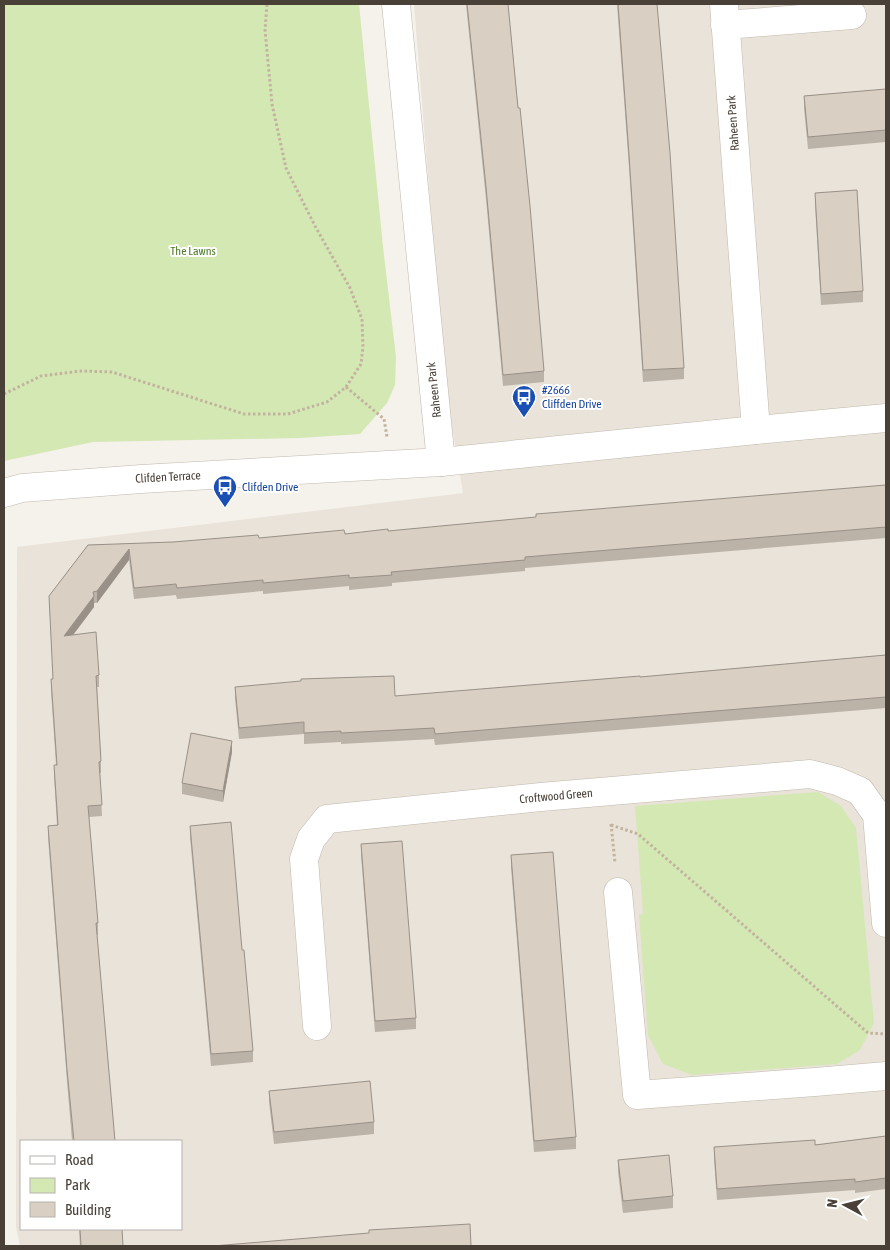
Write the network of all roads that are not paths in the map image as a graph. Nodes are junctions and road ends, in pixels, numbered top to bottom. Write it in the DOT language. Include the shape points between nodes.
graph roads {
  1 [pos="396,4"];
  2 [pos="725,14"];
  3 [pos="852,15"];
  4 [pos="886,418"];
  5 [pos="756,430"];
  6 [pos="441,462"];
  7 [pos="4,493"];
  8 [pos="618,892"];
  9 [pos="886,922"];
  10 [pos="317,1026"];
  11 [pos="886,1076"];
  1 -- 6 [label="street, Raheen Park"];
  2 -- 3 [label="street, Raheen Park"];
  2 -- 5 [label="street, Raheen Park"];
  4 -- 5 [label="street"];
  5 -- 6 [label="street"];
  6 -- 7 [label="street, Clifden Terrace" via="141,478 22,488"];
  8 -- 11 [label="street" via="637,1094"];
  9 -- 10 [label="street, Croftwood Green" via="877,815 860,791 810,774 327,819 311,839 304,859"];
}
